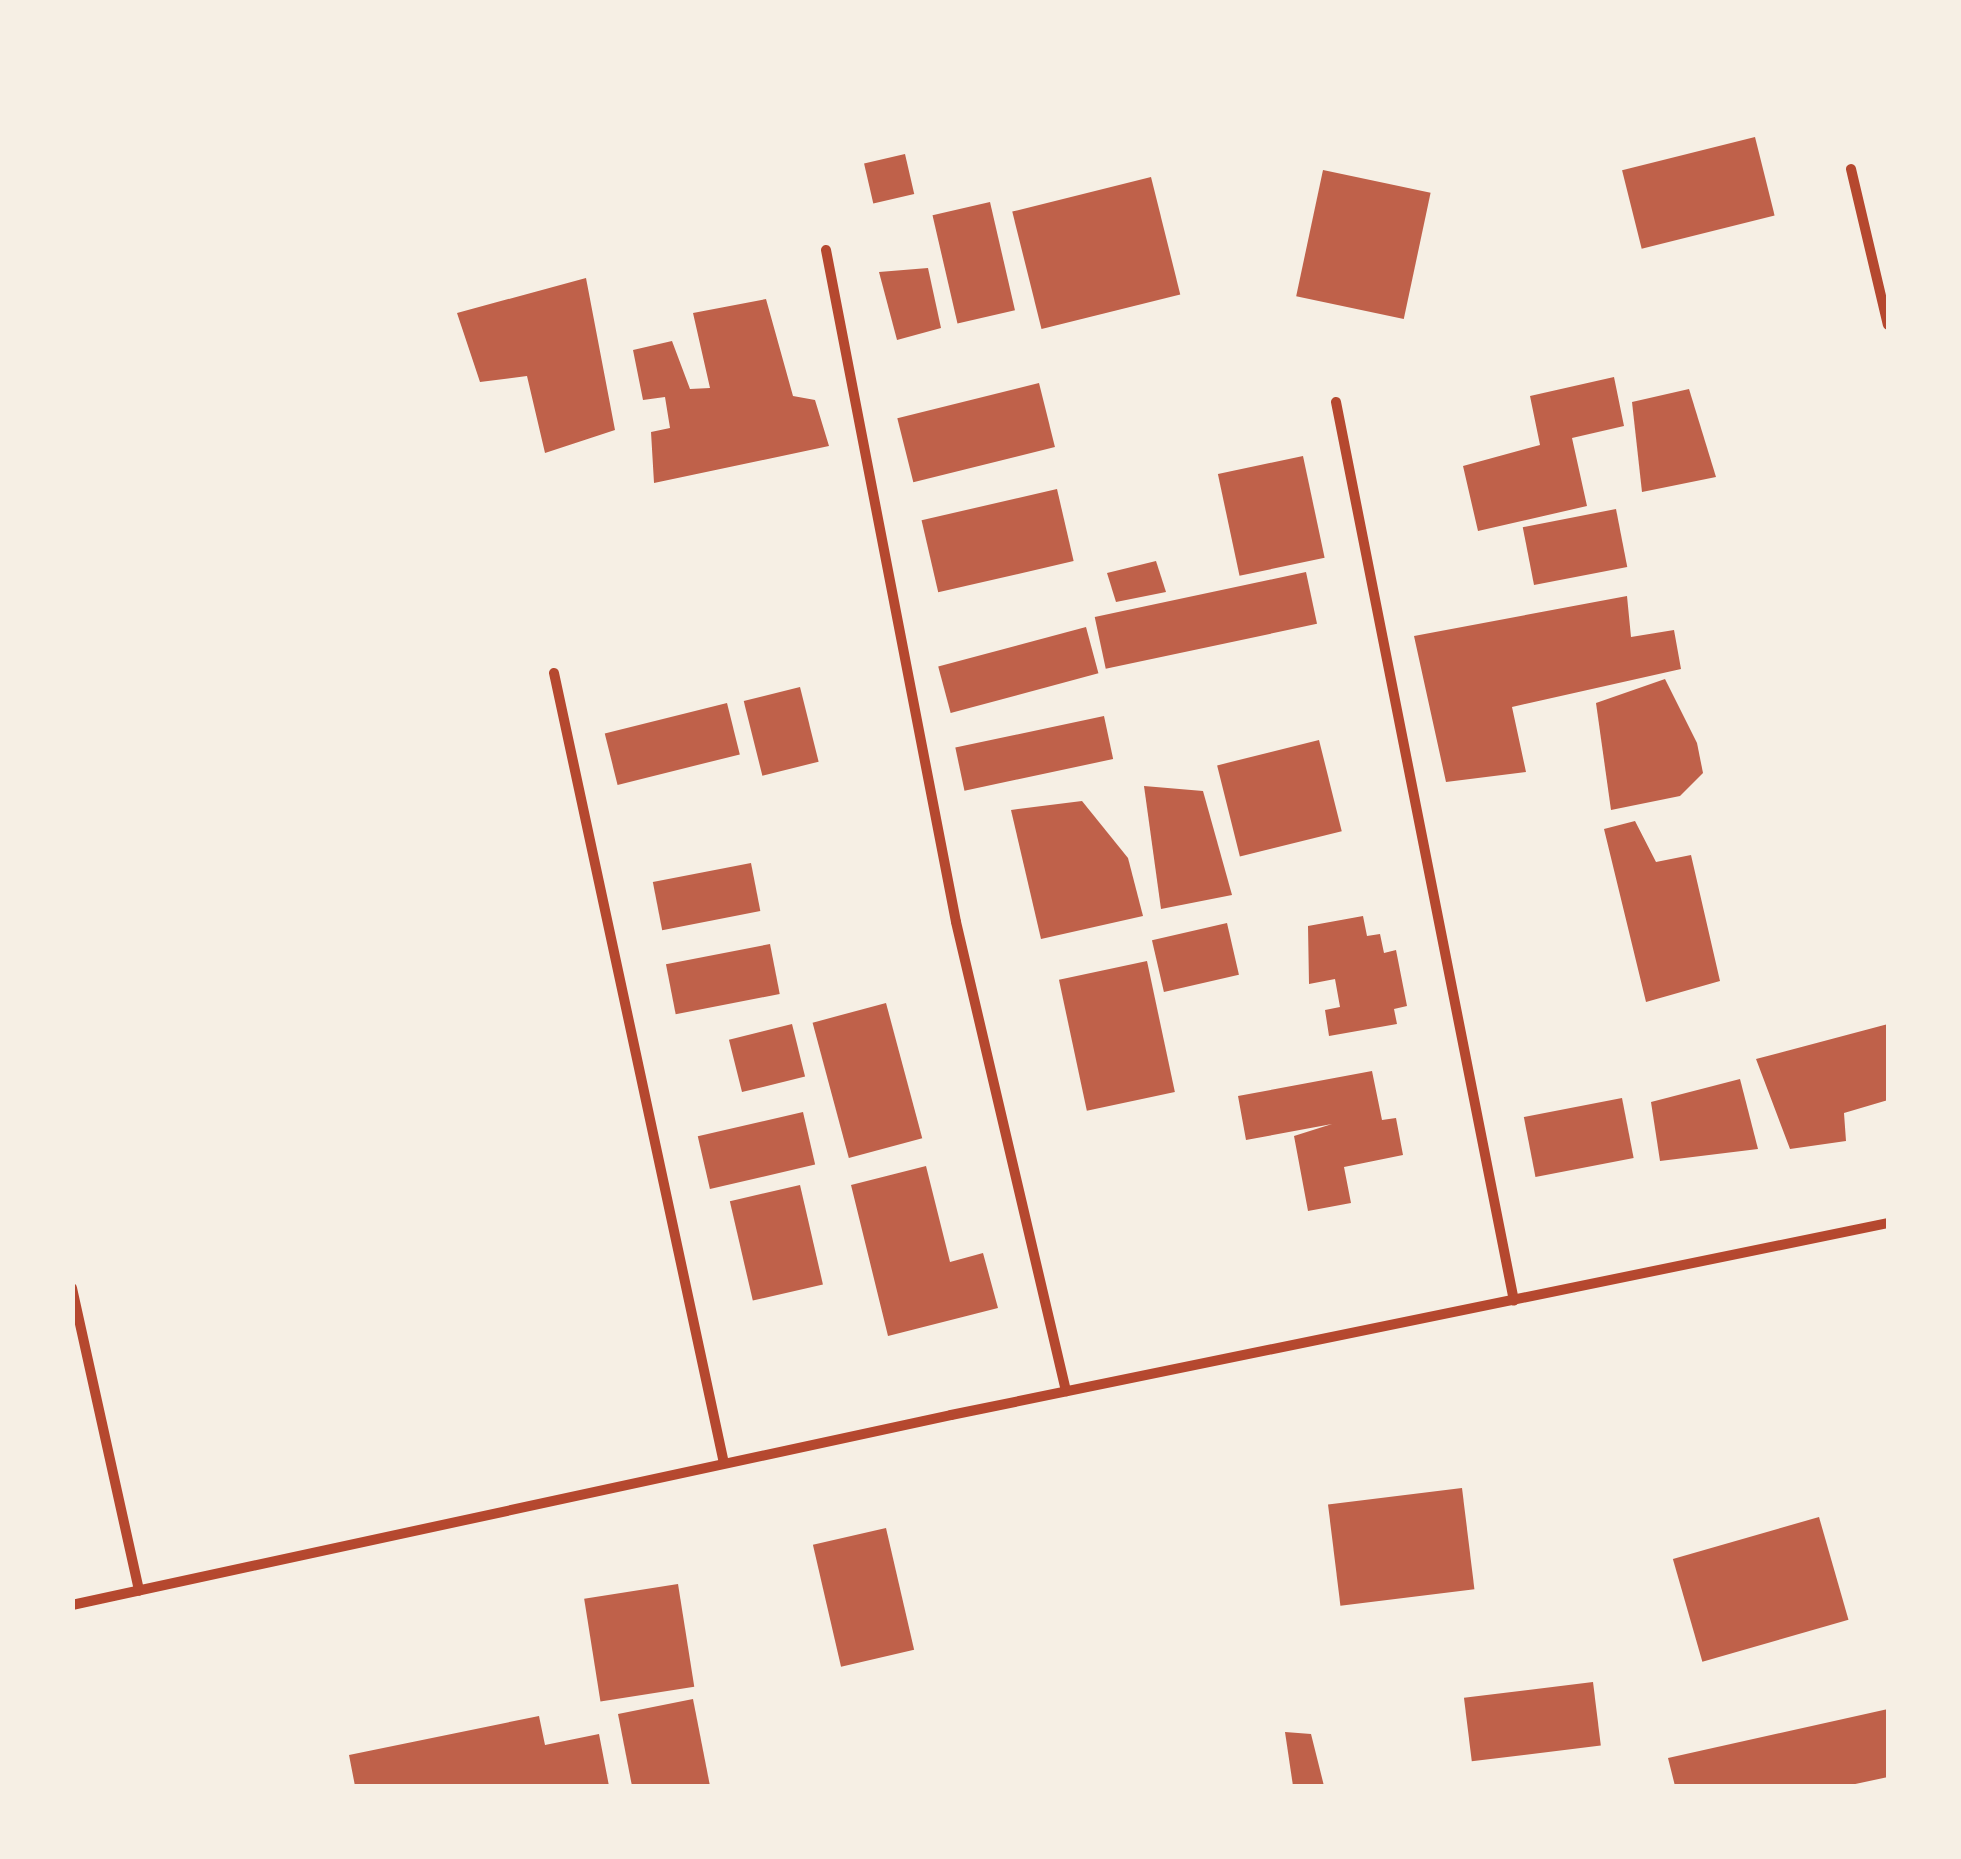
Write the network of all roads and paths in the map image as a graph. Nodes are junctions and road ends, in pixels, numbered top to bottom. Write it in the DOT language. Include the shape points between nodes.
graph roads {
  1 [pos="1851,169"];
  2 [pos="826,250"];
  3 [pos="1888,325"];
  4 [pos="1336,402"];
  5 [pos="554,673"];
  6 [pos="1888,1223"];
  7 [pos="72,1288"];
  8 [pos="1514,1300"];
  9 [pos="1066,1392"];
  10 [pos="724,1464"];
  11 [pos="139,1591"];
  12 [pos="72,1605"];
  1 -- 3 [label="street"];
  2 -- 9 [label="street" via="956,922"];
  4 -- 8 [label="street"];
  5 -- 10 [label="street"];
  6 -- 8 [label="street"];
  7 -- 11 [label="street"];
  8 -- 9 [label="street"];
  9 -- 10 [label="street"];
  10 -- 11 [label="street"];
  11 -- 12 [label="street"];
}
